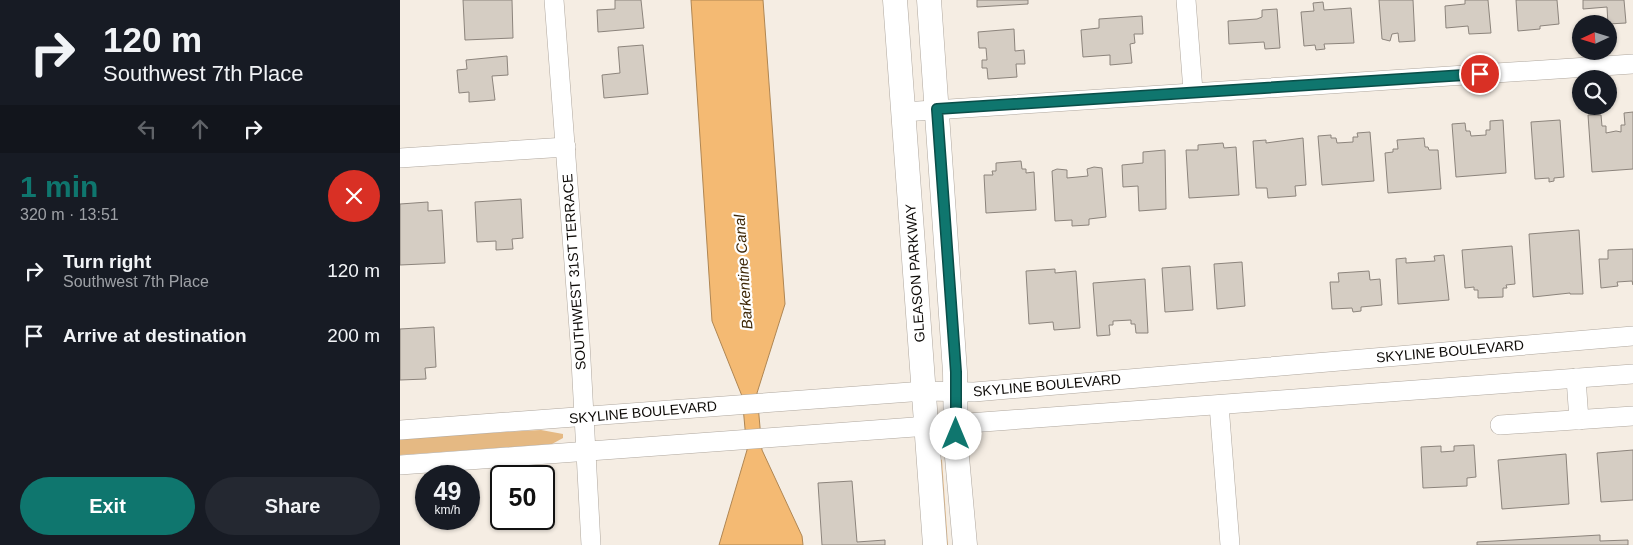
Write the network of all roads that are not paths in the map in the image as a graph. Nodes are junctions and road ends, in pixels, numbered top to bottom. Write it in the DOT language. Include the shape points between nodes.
graph roads {
  1 [pos="554,0"];
  2 [pos="895,0"];
  3 [pos="929,0"];
  4 [pos="1186,0"];
  5 [pos="1633,64"];
  6 [pos="1194,92"];
  7 [pos="937,109"];
  8 [pos="903,112"];
  9 [pos="566,147"];
  10 [pos="400,158"];
  11 [pos="1633,336"];
  12 [pos="1633,374"];
  13 [pos="1576,378"];
  14 [pos="924,391"];
  15 [pos="956,391"];
  16 [pos="1219,405"];
  17 [pos="1633,416"];
  18 [pos="583,417"];
  19 [pos="1580,420"];
  20 [pos="956,423"];
  21 [pos="925,425"];
  22 [pos="1500,426"];
  23 [pos="400,430"];
  24 [pos="585,450"];
  25 [pos="400,464"];
  26 [pos="591,545"];
  27 [pos="935,545"];
  28 [pos="965,545"];
  29 [pos="1230,545"];
  1 -- 9 [label="street, SOUTHWEST 31ST TERRACE"];
  2 -- 8 [label="main road, GLEASON PARKWAY"];
  3 -- 7 [label="main road"];
  4 -- 6 [label="street"];
  5 -- 6 [label="street"];
  6 -- 7 [label="street"];
  7 -- 8 [label="street"];
  7 -- 15 [label="main road"];
  8 -- 14 [label="main road, GLEASON PARKWAY"];
  9 -- 10 [label="street"];
  9 -- 18 [label="street, SOUTHWEST 31ST TERRACE"];
  11 -- 15 [label="street, SKYLINE BOULEVARD"];
  12 -- 13 [label="street"];
  13 -- 16 [label="street"];
  13 -- 19 [label="street"];
  14 -- 15 [label="street, SKYLINE BOULEVARD"];
  14 -- 18 [label="street, SKYLINE BOULEVARD"];
  14 -- 21 [label="main road, GLEASON PARKWAY"];
  15 -- 20 [label="main road"];
  16 -- 20 [label="street"];
  16 -- 29 [label="street"];
  17 -- 19 [label="street"];
  18 -- 23 [label="street, SKYLINE BOULEVARD"];
  18 -- 24 [label="street, SOUTHWEST 31ST TERRACE"];
  19 -- 22 [label="street"];
  20 -- 21 [label="street"];
  20 -- 28 [label="main road"];
  21 -- 24 [label="street"];
  21 -- 27 [label="main road, GLEASON PARKWAY"];
  24 -- 25 [label="street"];
  24 -- 26 [label="street, SOUTHWEST 31ST TERRACE"];
}
